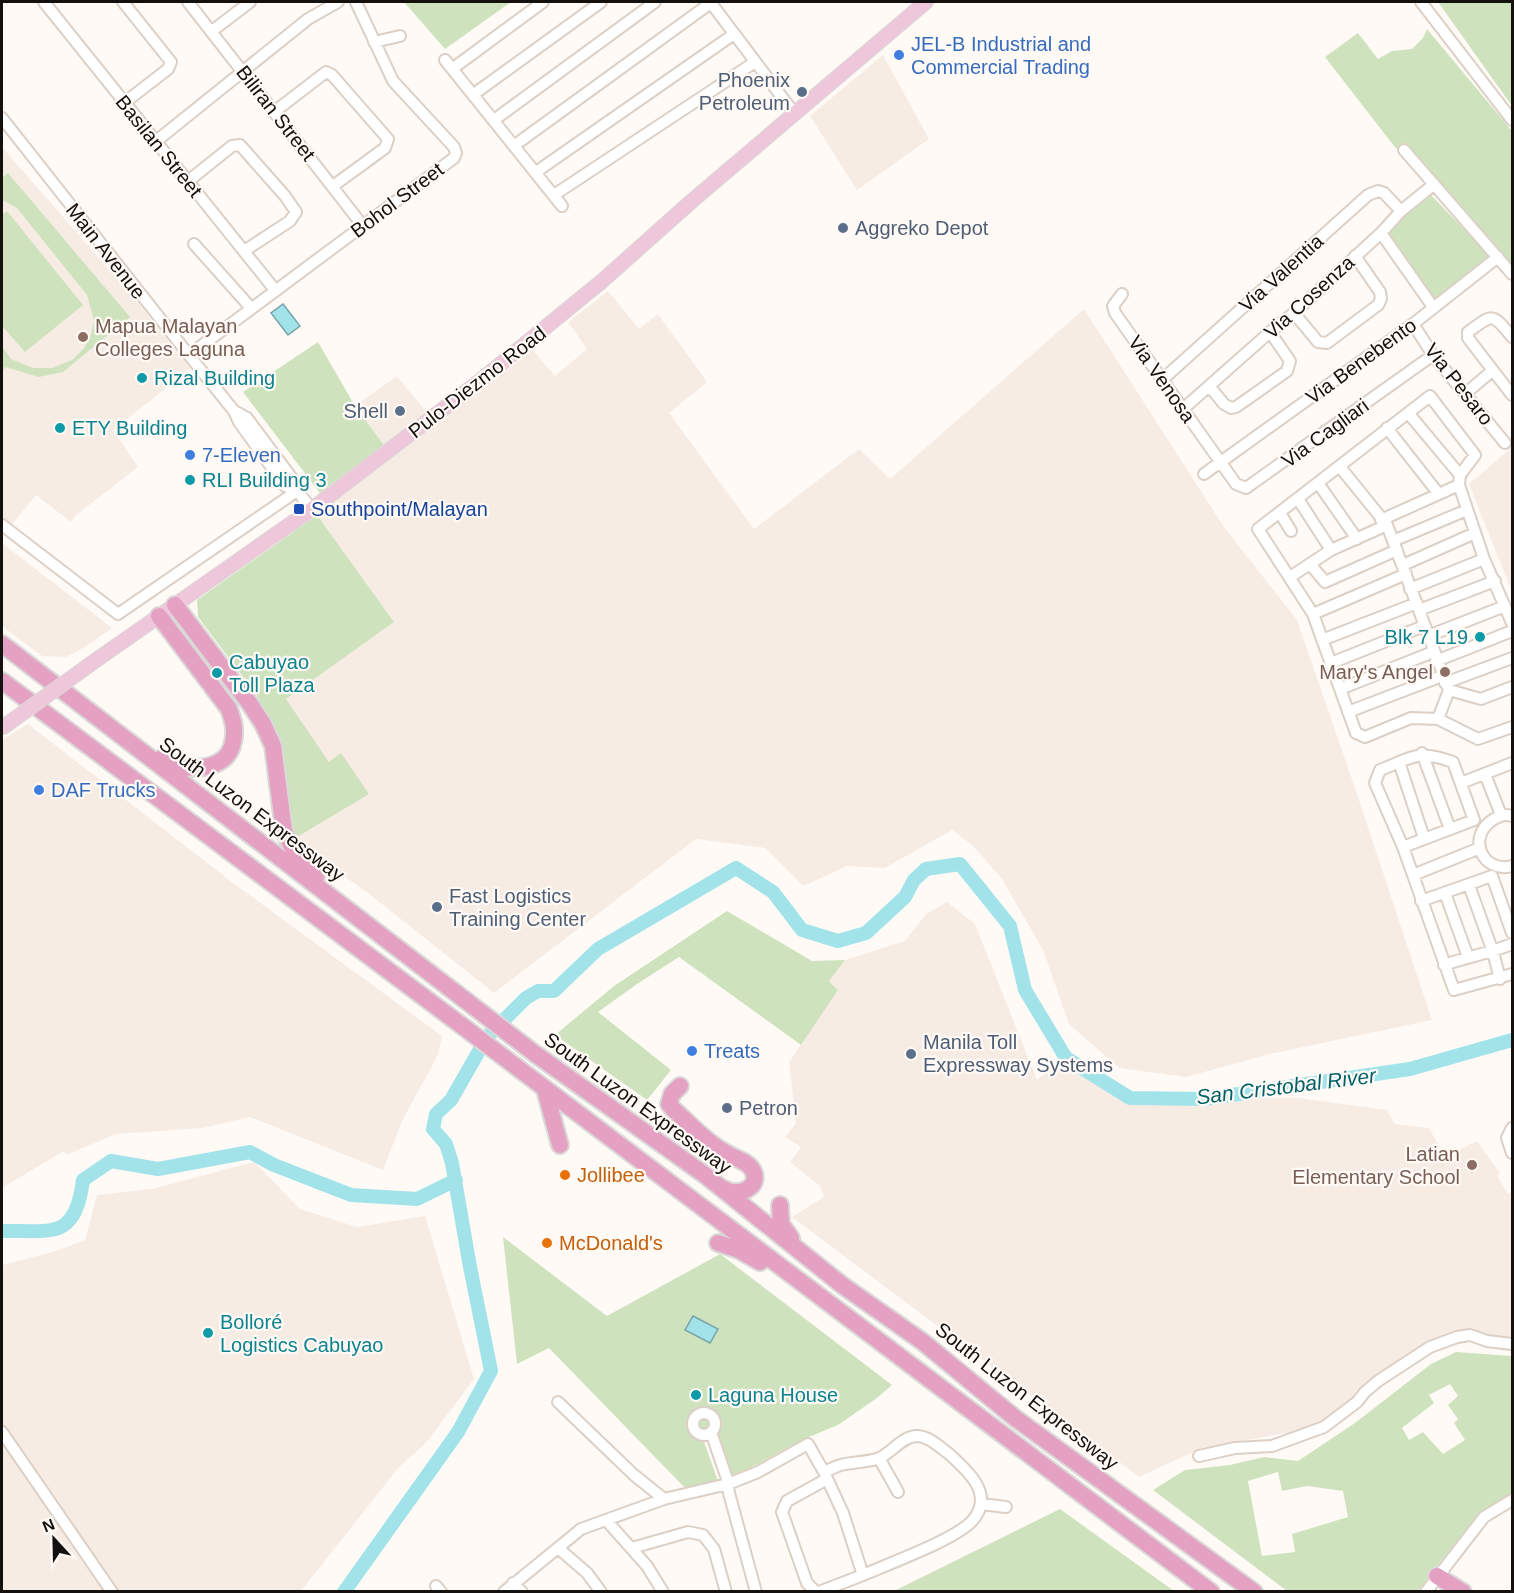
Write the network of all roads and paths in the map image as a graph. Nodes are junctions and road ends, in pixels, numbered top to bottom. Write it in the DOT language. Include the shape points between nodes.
graph roads {
  1 [pos="47,2"];
  2 [pos="123,2"];
  3 [pos="188,2"];
  4 [pos="250,2"];
  5 [pos="338,2"];
  6 [pos="356,2"];
  7 [pos="543,2"];
  8 [pos="601,2"];
  9 [pos="654,2"];
  10 [pos="711,2"];
  11 [pos="926,2"];
  12 [pos="1421,2"];
  13 [pos="212,31"];
  14 [pos="734,34"];
  15 [pos="400,36"];
  16 [pos="374,42"];
  17 [pos="445,60"];
  18 [pos="755,62"];
  19 [pos="452,69"];
  20 [pos="244,72"];
  21 [pos="474,94"];
  22 [pos="124,103"];
  23 [pos="274,112"];
  24 [pos="794,113"];
  25 [pos="2,118"];
  26 [pos="494,120"];
  27 [pos="1512,120"];
  28 [pos="11,130"];
  29 [pos="2,137"];
  30 [pos="155,142"];
  31 [pos="515,145"];
  32 [pos="1404,150"];
  33 [pos="536,172"];
  34 [pos="187,182"];
  35 [pos="1433,185"];
  36 [pos="333,186"];
  37 [pos="554,195"];
  38 [pos="562,206"];
  39 [pos="1401,211"];
  40 [pos="363,226"];
  41 [pos="1381,233"];
  42 [pos="195,244"];
  43 [pos="244,251"];
  44 [pos="1355,256"];
  45 [pos="1498,257"];
  46 [pos="1512,274"];
  47 [pos="274,290"];
  48 [pos="1122,294"];
  49 [pos="1433,307"];
  50 [pos="251,308"];
  51 [pos="1294,313"];
  52 [pos="1413,324"];
  53 [pos="1270,332"];
  54 [pos="1512,338"];
  55 [pos="189,355"];
  56 [pos="1433,355"];
  57 [pos="1492,371"];
  58 [pos="1163,379"];
  59 [pos="1209,386"];
  60 [pos="1466,393"];
  61 [pos="1512,395"];
  62 [pos="1183,409"];
  63 [pos="1409,414"];
  64 [pos="1387,428"];
  65 [pos="1505,443"];
  66 [pos="1221,463"];
  67 [pos="1340,467"];
  68 [pos="1204,474"];
  69 [pos="1459,480"];
  70 [pos="1318,483"];
  71 [pos="297,491"];
  72 [pos="1438,493"];
  73 [pos="1298,499"];
  74 [pos="312,509"];
  75 [pos="1467,510"];
  76 [pos="1280,513"];
  77 [pos="1384,523"];
  78 [pos="2,525"];
  79 [pos="1291,531"];
  80 [pos="1475,533"];
  81 [pos="1357,539"];
  82 [pos="1395,546"];
  83 [pos="1331,550"];
  84 [pos="1485,559"];
  85 [pos="1310,564"];
  86 [pos="1405,569"];
  87 [pos="1290,577"];
  88 [pos="1495,581"];
  89 [pos="1410,589"];
  90 [pos="175,605"];
  91 [pos="1505,606"];
  92 [pos="1418,607"];
  93 [pos="1313,614"];
  94 [pos="159,616"];
  95 [pos="1512,623"];
  96 [pos="1426,631"];
  97 [pos="1512,631"];
  98 [pos="1322,640"];
  99 [pos="2,644"];
  100 [pos="1435,656"];
  101 [pos="1512,658"];
  102 [pos="1331,663"];
  103 [pos="2,681"];
  104 [pos="1445,683"];
  105 [pos="1512,687"];
  106 [pos="1340,689"];
  107 [pos="1348,712"];
  108 [pos="1438,718"];
  109 [pos="1512,727"];
  110 [pos="2,728"];
  111 [pos="126,740"];
  112 [pos="1422,753"];
  113 [pos="1399,762"];
  114 [pos="1512,764"];
  115 [pos="1485,774"];
  116 [pos="1461,783"];
  117 [pos="1507,815"];
  118 [pos="1450,829"];
  119 [pos="1425,838"];
  120 [pos="1403,847"];
  121 [pos="1480,848"];
  122 [pos="1512,866"];
  123 [pos="1413,874"];
  124 [pos="1469,885"];
  125 [pos="1445,893"];
  126 [pos="332,896"];
  127 [pos="1421,901"];
  128 [pos="1512,933"];
  129 [pos="1512,944"];
  130 [pos="1493,952"];
  131 [pos="1468,957"];
  132 [pos="1444,965"];
  133 [pos="1512,974"];
  134 [pos="1500,979"];
  135 [pos="680,1086"];
  136 [pos="545,1090"];
  137 [pos="1512,1128"];
  138 [pos="560,1145"];
  139 [pos="1512,1153"];
  140 [pos="705,1176"];
  141 [pos="780,1205"];
  142 [pos="718,1243"];
  143 [pos="815,1262"];
  144 [pos="797,1278"];
  145 [pos="1512,1344"];
  146 [pos="558,1402"];
  147 [pos="2,1432"];
  148 [pos="708,1434"];
  149 [pos="1199,1455"];
  150 [pos="879,1458"];
  151 [pos="826,1476"];
  152 [pos="727,1487"];
  153 [pos="898,1492"];
  154 [pos="664,1499"];
  155 [pos="1512,1500"];
  156 [pos="981,1504"];
  157 [pos="1006,1507"];
  158 [pos="606,1520"];
  159 [pos="1130,1531"];
  160 [pos="558,1548"];
  161 [pos="632,1548"];
  162 [pos="863,1575"];
  163 [pos="1437,1576"];
  164 [pos="513,1584"];
  165 [pos="112,1592"];
  166 [pos="504,1592"];
  167 [pos="522,1592"];
  168 [pos="601,1592"];
  169 [pos="663,1592"];
  170 [pos="726,1592"];
  171 [pos="756,1592"];
  172 [pos="818,1592"];
  173 [pos="1190,1592"];
  174 [pos="1211,1592"];
  175 [pos="1254,1592"];
  176 [pos="1426,1592"];
  177 [pos="1463,1592"];
  1 -- 22 [label="street, Basilan Street"];
  2 -- 22 [label="street" via="171,62 168,69"];
  3 -- 13 [label="street, Biliran Street"];
  4 -- 13 [label="street"];
  5 -- 20 [label="street" via="308,19"];
  6 -- 16 [label="street, Bohol Street"];
  7 -- 19 [label="street"];
  8 -- 21 [label="street"];
  9 -- 26 [label="street"];
  10 -- 14 [label="street"];
  10 -- 31 [label="street"];
  11 -- 24 [label="main road, Pulo-Diezmo Road"];
  12 -- 27 [label="street"];
  13 -- 20 [label="street, Biliran Street"];
  14 -- 18 [label="street"];
  14 -- 33 [label="street"];
  15 -- 16 [label="street"];
  16 -- 40 [label="street, Bohol Street" via="393,81 456,153"];
  17 -- 19 [label="street"];
  18 -- 24 [label="street"];
  18 -- 37 [label="street"];
  19 -- 21 [label="street"];
  20 -- 23 [label="street, Biliran Street"];
  20 -- 30 [label="street"];
  21 -- 26 [label="street"];
  22 -- 30 [label="street, Basilan Street"];
  23 -- 36 [label="street, Biliran Street"];
  23 -- 36 [label="street" via="326,72 388,139 385,148"];
  24 -- 74 [label="main road, Pulo-Diezmo Road" via="524,347"];
  25 -- 28 [label="street, Main Avenue"];
  26 -- 31 [label="street"];
  28 -- 29 [label="street"];
  28 -- 55 [label="street, Main Avenue"];
  30 -- 34 [label="street, Basilan Street"];
  31 -- 33 [label="street"];
  32 -- 35 [label="street"];
  33 -- 37 [label="street"];
  34 -- 43 [label="street, Basilan Street"];
  34 -- 43 [label="street" via="232,146 240,145 285,196 296,212 290,221"];
  35 -- 39 [label="street, Via Cosenza"];
  35 -- 45 [label="street"];
  36 -- 40 [label="street, Biliran Street"];
  37 -- 38 [label="street"];
  39 -- 41 [label="street, Via Cosenza"];
  39 -- 58 [label="street, Via Valentia" via="1378,190 1368,195"];
  40 -- 47 [label="street, Bohol Street"];
  41 -- 44 [label="street, Via Cosenza"];
  41 -- 49 [label="street"];
  42 -- 50 [label="street"];
  43 -- 47 [label="street, Basilan Street"];
  44 -- 51 [label="street, Via Cosenza"];
  44 -- 51 [label="street" via="1380,292 1378,305 1327,343 1318,342"];
  45 -- 46 [label="street"];
  45 -- 49 [label="street, Via Benebento"];
  47 -- 50 [label="street, Bohol Street"];
  48 -- 58 [label="street, Via Venosa" via="1113,306 1115,313"];
  49 -- 52 [label="street, Via Benebento"];
  50 -- 55 [label="street, Bohol Street"];
  51 -- 53 [label="street, Via Cosenza"];
  52 -- 56 [label="street, Via Pesaro"];
  52 -- 66 [label="street, Via Benebento"];
  53 -- 59 [label="street, Via Cosenza"];
  53 -- 59 [label="street" via="1290,361 1287,371 1231,408"];
  54 -- 57 [label="street" via="1492,317 1468,332 1468,338"];
  55 -- 71 [label="street, Main Avenue" via="234,411 247,418 294,481"];
  56 -- 60 [label="street, Via Pesaro"];
  56 -- 66 [label="street, Via Cagliari" via="1246,488 1236,484"];
  57 -- 60 [label="street"];
  57 -- 61 [label="street"];
  58 -- 62 [label="street, Via Venosa"];
  59 -- 62 [label="street, Via Cosenza"];
  60 -- 65 [label="street, Via Pesaro"];
  62 -- 66 [label="street, Via Venosa"];
  63 -- 64 [label="street"];
  63 -- 69 [label="street"];
  63 -- 69 [label="street" via="1430,396 1475,455"];
  64 -- 67 [label="street"];
  64 -- 72 [label="street"];
  66 -- 68 [label="street, Via Benebento"];
  67 -- 70 [label="street"];
  67 -- 77 [label="street"];
  69 -- 72 [label="street"];
  69 -- 75 [label="street"];
  70 -- 73 [label="street"];
  70 -- 81 [label="street"];
  71 -- 74 [label="street, Main Avenue"];
  71 -- 78 [label="street" via="118,614"];
  72 -- 77 [label="street"];
  73 -- 76 [label="street"];
  73 -- 83 [label="street"];
  74 -- 90 [label="main road, Pulo-Diezmo Road"];
  75 -- 80 [label="street"];
  75 -- 82 [label="street"];
  76 -- 79 [label="street"];
  76 -- 87 [label="street" via="1258,529"];
  77 -- 81 [label="street"];
  77 -- 82 [label="street"];
  80 -- 84 [label="street"];
  80 -- 86 [label="street"];
  81 -- 83 [label="street"];
  82 -- 85 [label="street" via="1325,582"];
  82 -- 86 [label="street"];
  83 -- 85 [label="street"];
  84 -- 88 [label="street"];
  84 -- 89 [label="street"];
  85 -- 87 [label="street"];
  86 -- 89 [label="street"];
  86 -- 93 [label="street"];
  87 -- 93 [label="street"];
  88 -- 91 [label="street"];
  88 -- 92 [label="street"];
  89 -- 92 [label="street"];
  90 -- 94 [label="main road, Pulo-Diezmo Road"];
  90 -- 126 [label="highway" via="263,724 273,746 284,831 292,847"];
  91 -- 95 [label="street"];
  91 -- 96 [label="street"];
  92 -- 96 [label="street"];
  92 -- 98 [label="street"];
  93 -- 98 [label="street"];
  94 -- 110 [label="main road, Pulo-Diezmo Road, bridge"];
  94 -- 111 [label="highway" via="229,709 234,725 233,744 216,763 187,769 165,762"];
  96 -- 100 [label="street"];
  96 -- 102 [label="street"];
  97 -- 100 [label="street"];
  98 -- 102 [label="street"];
  99 -- 111 [label="highway, South Luzon Expressway"];
  100 -- 104 [label="street"];
  100 -- 106 [label="street"];
  101 -- 104 [label="street"];
  102 -- 106 [label="street"];
  103 -- 136 [label="highway"];
  104 -- 105 [label="street" via="1481,699"];
  104 -- 107 [label="street"];
  104 -- 108 [label="street"];
  106 -- 107 [label="street"];
  107 -- 108 [label="street" via="1356,733 1365,737 1411,718"];
  108 -- 109 [label="street" via="1478,739"];
  111 -- 126 [label="highway, South Luzon Expressway"];
  112 -- 113 [label="street"];
  112 -- 116 [label="street" via="1453,762"];
  112 -- 118 [label="street"];
  113 -- 119 [label="street"];
  113 -- 120 [label="street" via="1380,770 1375,783"];
  114 -- 115 [label="street"];
  115 -- 116 [label="street"];
  115 -- 117 [label="street"];
  116 -- 118 [label="street" via="1474,820"];
  117 -- 121 [label="street" via="1484,825"];
  118 -- 119 [label="street"];
  119 -- 120 [label="street"];
  120 -- 123 [label="street"];
  121 -- 122 [label="street" via="1496,866"];
  121 -- 123 [label="street"];
  123 -- 127 [label="street"];
  124 -- 125 [label="street"];
  124 -- 128 [label="street" via="1492,876"];
  124 -- 130 [label="street"];
  125 -- 127 [label="street"];
  125 -- 131 [label="street"];
  126 -- 140 [label="highway, South Luzon Expressway" via="534,1053"];
  127 -- 132 [label="street"];
  129 -- 130 [label="street"];
  130 -- 131 [label="street"];
  130 -- 134 [label="street"];
  131 -- 132 [label="street"];
  132 -- 134 [label="street" via="1454,990"];
  133 -- 134 [label="street"];
  135 -- 140 [label="highway" via="669,1104 726,1154 746,1163 754,1174 754,1182 738,1193"];
  136 -- 138 [label="highway"];
  136 -- 144 [label="highway"];
  137 -- 139 [label="street" via="1508,1138"];
  140 -- 143 [label="highway, South Luzon Expressway"];
  141 -- 143 [label="highway" via="781,1224"];
  142 -- 144 [label="highway"];
  143 -- 175 [label="highway, South Luzon Expressway" via="923,1342 1015,1418"];
  144 -- 159 [label="highway"];
  145 -- 149 [label="street" via="1457,1336 1430,1347 1378,1381 1324,1426 1272,1446"];
  146 -- 154 [label="street"];
  147 -- 165 [label="street"];
  148 -- 152 [label="street"];
  150 -- 151 [label="street" via="843,1464"];
  150 -- 153 [label="street"];
  150 -- 156 [label="street" via="906,1439 917,1436 931,1440 969,1471 980,1491"];
  151 -- 152 [label="street" via="808,1444"];
  151 -- 162 [label="street"];
  151 -- 172 [label="street" via="787,1501 782,1512 807,1583"];
  152 -- 154 [label="street"];
  152 -- 171 [label="street"];
  154 -- 158 [label="street"];
  155 -- 163 [label="street" via="1484,1517"];
  156 -- 157 [label="street"];
  156 -- 162 [label="street" via="971,1522 946,1538"];
  158 -- 160 [label="street" via="581,1529"];
  158 -- 161 [label="street"];
  159 -- 173 [label="highway" via="1186,1582"];
  159 -- 174 [label="highway"];
  160 -- 164 [label="street"];
  160 -- 168 [label="street" via="587,1573"];
  161 -- 169 [label="street"];
  161 -- 170 [label="street" via="688,1532 703,1535 714,1549"];
  162 -- 172 [label="street"];
  163 -- 176 [label="street"];
  163 -- 177 [label="highway"];
  164 -- 166 [label="street"];
  164 -- 167 [label="street"];
}
